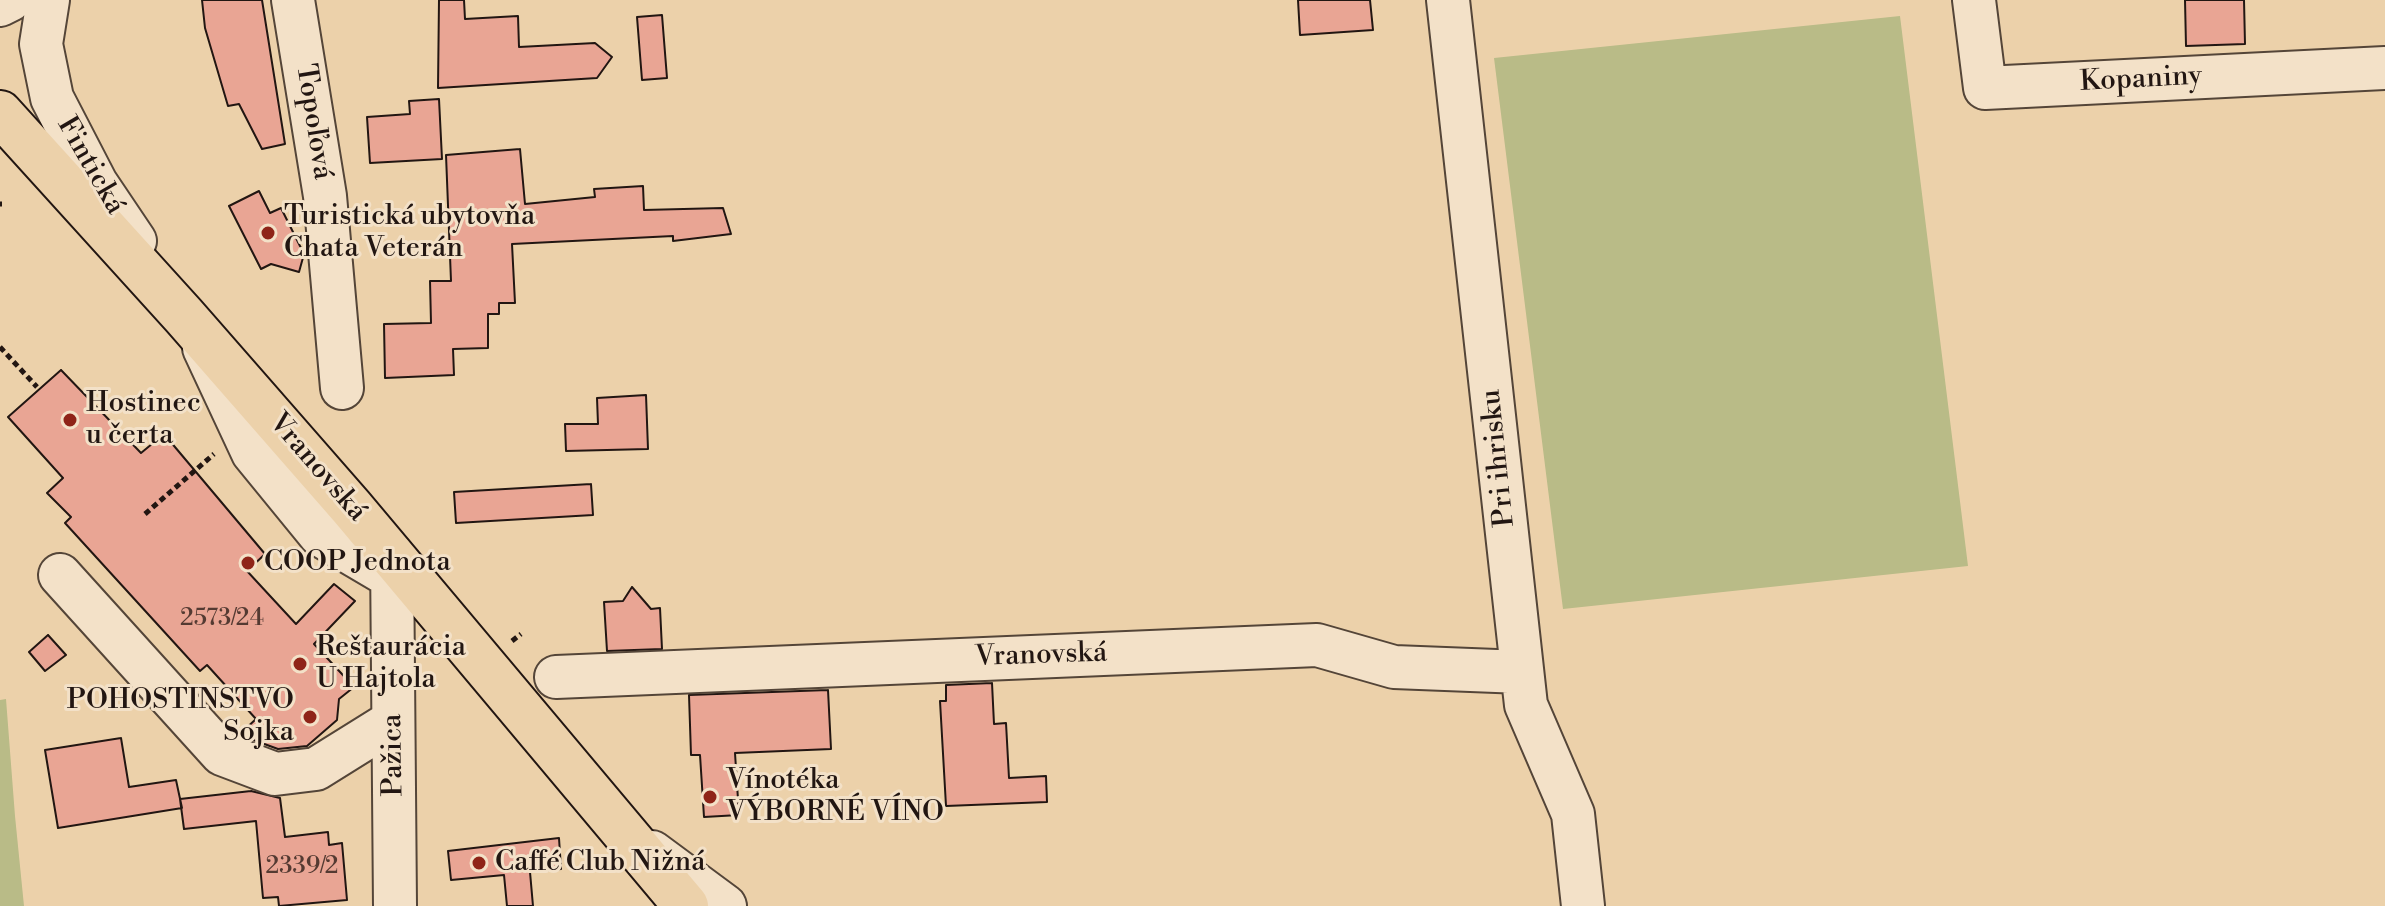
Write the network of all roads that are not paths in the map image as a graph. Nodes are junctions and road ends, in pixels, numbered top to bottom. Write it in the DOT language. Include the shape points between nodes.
graph roads {
  1 [pos="10,0"];
  2 [pos="48,0"];
  3 [pos="293,0"];
  4 [pos="1448,0"];
  5 [pos="1974,0"];
  6 [pos="0,5"];
  7 [pos="2385,68"];
  8 [pos="0,113"];
  9 [pos="189,321"];
  10 [pos="342,388"];
  11 [pos="60,575"];
  12 [pos="404,577"];
  13 [pos="1522,672"];
  14 [pos="556,677"];
  15 [pos="393,721"];
  16 [pos="621,828"];
  17 [pos="395,906"];
  18 [pos="686,906"];
  19 [pos="725,906"];
  20 [pos="1583,906"];
  1 -- 6 [label="street"];
  2 -- 9 [label="street, Fintická" via="41,44 52,98 96,183"];
  3 -- 10 [label="street, Topoľová" via="325,196"];
  4 -- 13 [label="street, Pri ihrisku"];
  5 -- 7 [label="street, Kopaniny" via="1985,88"];
  8 -- 9 [label="main road, Vranovská"];
  9 -- 12 [label="main road, Vranovská"];
  11 -- 15 [label="street" via="222,754 275,774 316,769"];
  12 -- 15 [label="street, Pažica"];
  12 -- 16 [label="main road, Vranovská"];
  13 -- 14 [label="street, Vranovská" via="1394,667 1317,645"];
  13 -- 20 [label="street, Pri ihrisku" via="1526,705 1573,814"];
  15 -- 17 [label="street, Pažica"];
  16 -- 18 [label="main road, Vranovská"];
  16 -- 19 [label="street"];
}
